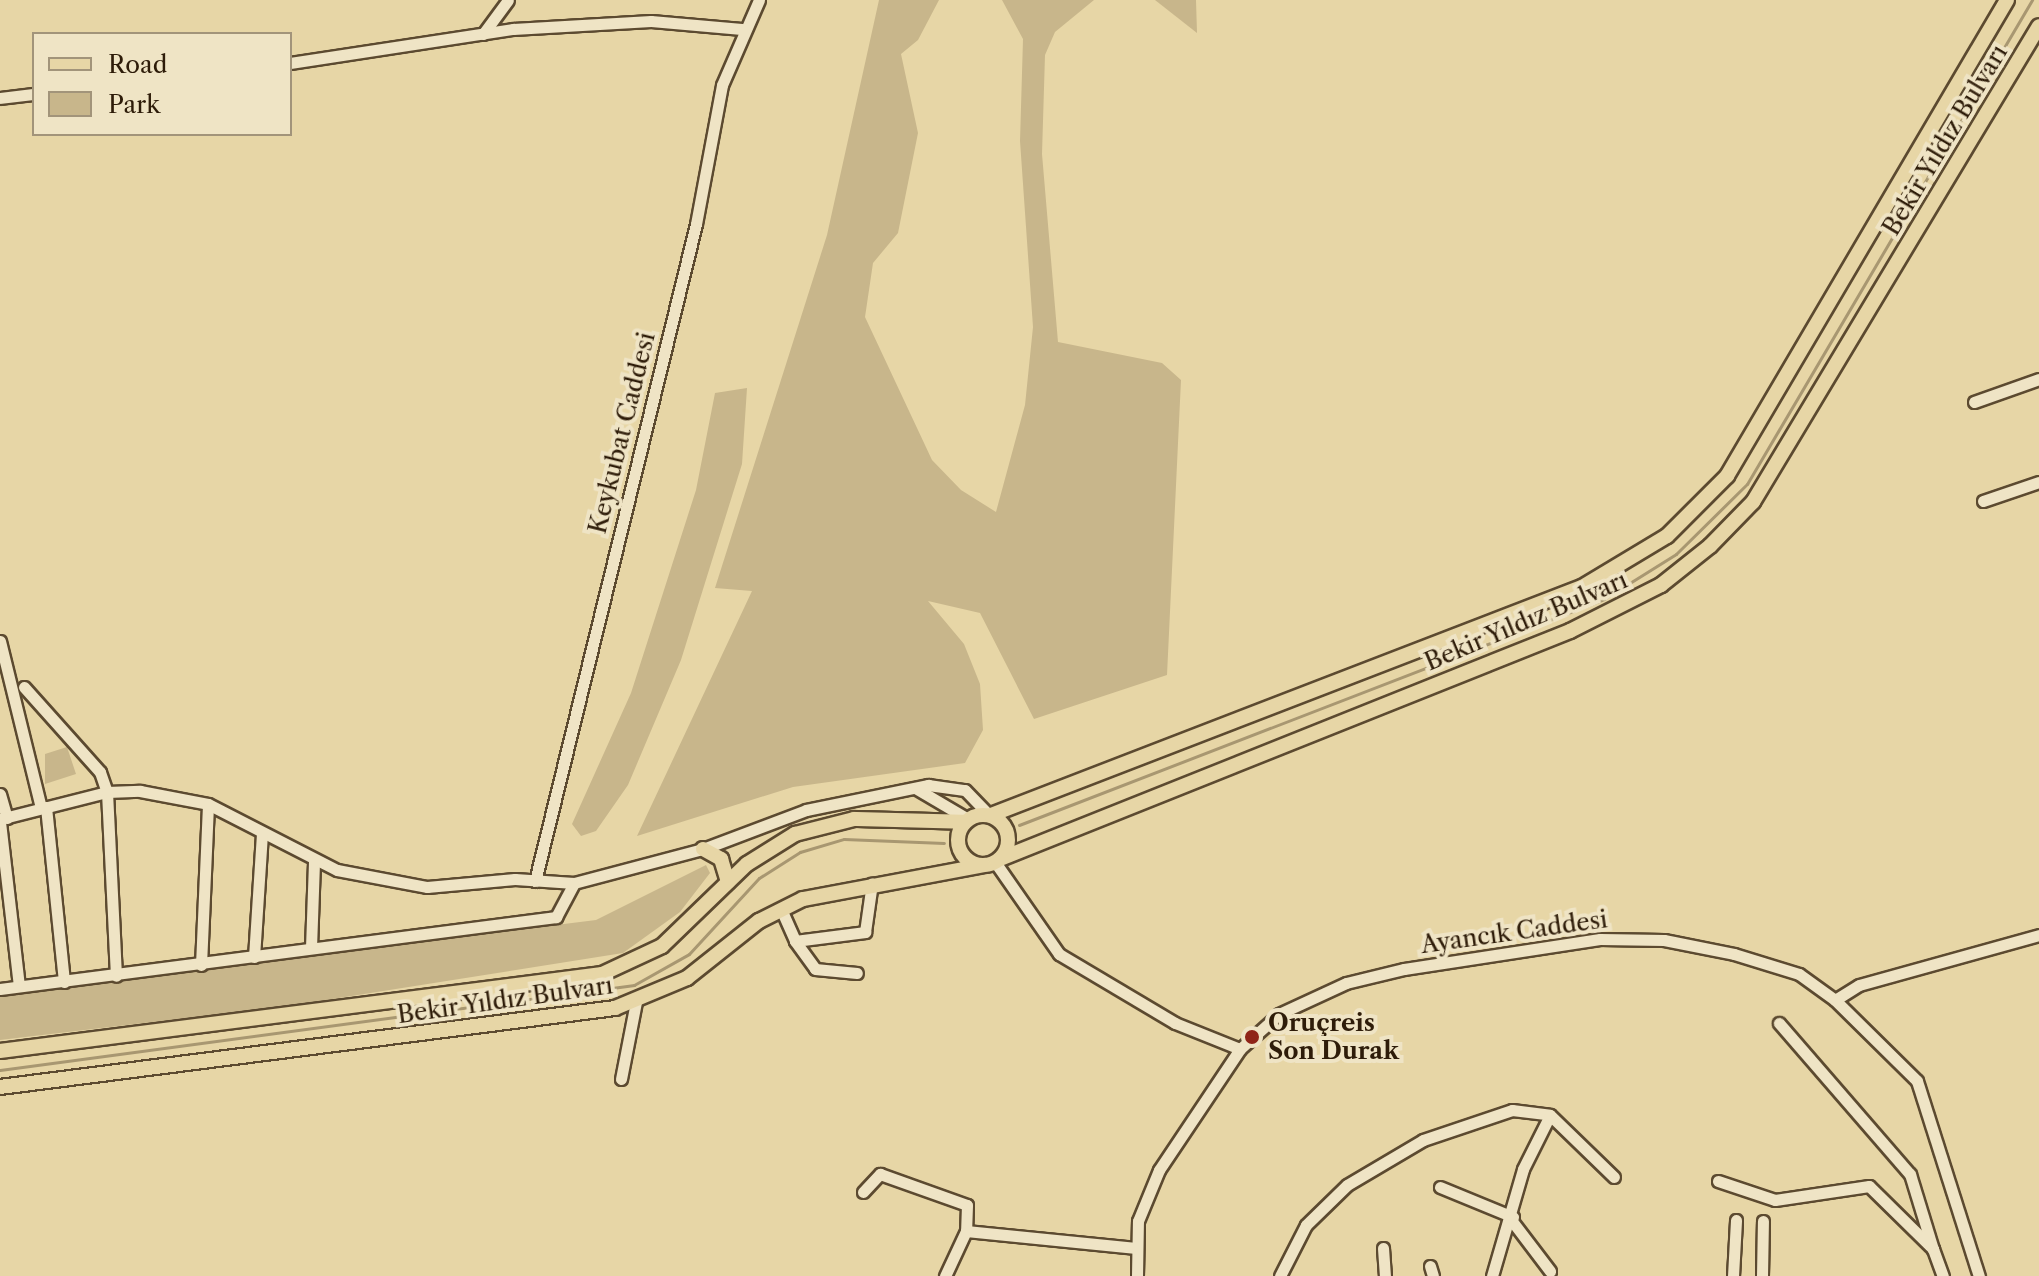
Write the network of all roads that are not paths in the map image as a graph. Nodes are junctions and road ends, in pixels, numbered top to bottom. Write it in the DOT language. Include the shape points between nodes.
graph roads {
  1 [pos="508,0"];
  2 [pos="759,0"];
  3 [pos="2007,0"];
  4 [pos="2039,26"];
  5 [pos="742,29"];
  6 [pos="483,34"];
  7 [pos="292,63"];
  8 [pos="32,94"];
  9 [pos="0,98"];
  10 [pos="2039,379"];
  11 [pos="1974,402"];
  12 [pos="2039,482"];
  13 [pos="1983,501"];
  14 [pos="0,641"];
  15 [pos="24,687"];
  16 [pos="913,789"];
  17 [pos="107,792"];
  18 [pos="0,794"];
  19 [pos="208,804"];
  20 [pos="44,808"];
  21 [pos="989,815"];
  22 [pos="2,820"];
  23 [pos="966,820"];
  24 [pos="262,833"];
  25 [pos="703,849"];
  26 [pos="314,861"];
  27 [pos="993,862"];
  28 [pos="535,881"];
  29 [pos="728,882"];
  30 [pos="574,883"];
  31 [pos="872,883"];
  32 [pos="781,909"];
  33 [pos="2039,935"];
  34 [pos="795,941"];
  35 [pos="311,948"];
  36 [pos="254,957"];
  37 [pos="201,965"];
  38 [pos="857,973"];
  39 [pos="116,976"];
  40 [pos="64,982"];
  41 [pos="19,986"];
  42 [pos="0,989"];
  43 [pos="1835,1000"];
  44 [pos="636,1002"];
  45 [pos="1779,1023"];
  46 [pos="1240,1049"];
  47 [pos="0,1051"];
  48 [pos="621,1079"];
  49 [pos="0,1087"];
  50 [pos="1550,1115"];
  51 [pos="1614,1177"];
  52 [pos="1718,1181"];
  53 [pos="1440,1187"];
  54 [pos="863,1192"];
  55 [pos="1512,1219"];
  56 [pos="1736,1220"];
  57 [pos="1763,1221"];
  58 [pos="966,1231"];
  59 [pos="1136,1248"];
  60 [pos="1383,1248"];
  61 [pos="1933,1249"];
  62 [pos="1550,1271"];
  63 [pos="945,1276"];
  64 [pos="1137,1276"];
  65 [pos="1280,1276"];
  66 [pos="1385,1276"];
  67 [pos="1492,1276"];
  68 [pos="1733,1276"];
  69 [pos="1762,1276"];
  70 [pos="1943,1276"];
  71 [pos="1979,1276"];
  1 -- 6 [label="street"];
  2 -- 5 [label="street, Keykubat Caddesi"];
  3 -- 21 [label="main road, Bekir Yıldız Bulvarı" via="1727,476 1667,536 1582,587"];
  4 -- 27 [label="main road, Bekir Yıldız Bulvarı" via="1753,502 1710,546 1661,585 1595,620"];
  5 -- 6 [label="street" via="651,21"];
  5 -- 28 [label="street, Keykubat Caddesi" via="722,85 696,224"];
  6 -- 7 [label="street"];
  8 -- 9 [label="street"];
  10 -- 11 [label="street"];
  12 -- 13 [label="street"];
  14 -- 20 [label="street"];
  15 -- 17 [label="street" via="100,772"];
  16 -- 21 [label="street" via="958,787"];
  16 -- 23 [label="street" via="937,795"];
  16 -- 25 [label="street" via="806,810"];
  17 -- 19 [label="street"];
  17 -- 20 [label="street"];
  17 -- 39 [label="street"];
  18 -- 22 [label="street"];
  19 -- 24 [label="street"];
  19 -- 37 [label="street"];
  20 -- 22 [label="street"];
  20 -- 40 [label="street"];
  21 -- 23 [label="main road, Bekir Yıldız Bulvarı"];
  21 -- 27 [label="main road" via="1008,833"];
  22 -- 41 [label="street"];
  23 -- 27 [label="main road" via="961,852"];
  23 -- 29 [label="main road, Bekir Yıldız Bulvarı" via="824,824 768,848"];
  24 -- 26 [label="street"];
  24 -- 36 [label="street"];
  25 -- 29 [label="main road" via="721,859"];
  25 -- 30 [label="street"];
  26 -- 28 [label="street" via="413,886"];
  26 -- 35 [label="street"];
  27 -- 31 [label="main road, Bekir Yıldız Bulvarı"];
  27 -- 46 [label="street" via="1059,954 1175,1023"];
  28 -- 30 [label="street"];
  29 -- 47 [label="main road, Bekir Yıldız Bulvarı" via="662,946 602,974"];
  30 -- 35 [label="street" via="556,917"];
  31 -- 32 [label="main road, Bekir Yıldız Bulvarı"];
  31 -- 34 [label="street" via="865,932"];
  32 -- 34 [label="street"];
  32 -- 44 [label="main road, Bekir Yıldız Bulvarı" via="687,978"];
  33 -- 43 [label="street" via="1859,985"];
  34 -- 38 [label="street" via="815,969"];
  35 -- 36 [label="street"];
  36 -- 37 [label="street"];
  37 -- 39 [label="street"];
  39 -- 40 [label="street"];
  40 -- 41 [label="street"];
  41 -- 42 [label="street"];
  43 -- 46 [label="street, Ayancık Caddesi" via="1799,974 1734,954 1664,940 1600,939 1346,983 1293,1004"];
  43 -- 71 [label="street, Ayancık Caddesi" via="1917,1081"];
  44 -- 48 [label="street"];
  44 -- 49 [label="main road, Bekir Yıldız Bulvarı"];
  45 -- 61 [label="street" via="1910,1174"];
  46 -- 59 [label="street, Ayancık Caddesi" via="1154,1179"];
  50 -- 51 [label="street"];
  50 -- 55 [label="street" via="1523,1169"];
  50 -- 65 [label="street" via="1512,1110 1415,1144 1320,1210"];
  52 -- 61 [label="street" via="1787,1200 1869,1186"];
  53 -- 55 [label="street"];
  54 -- 58 [label="street" via="880,1174 965,1204"];
  55 -- 62 [label="street"];
  55 -- 67 [label="street"];
  56 -- 68 [label="street"];
  57 -- 69 [label="street"];
  58 -- 59 [label="street"];
  58 -- 63 [label="street"];
  59 -- 64 [label="street, Ayancık Caddesi"];
  60 -- 66 [label="street"];
  61 -- 70 [label="street"];
}
